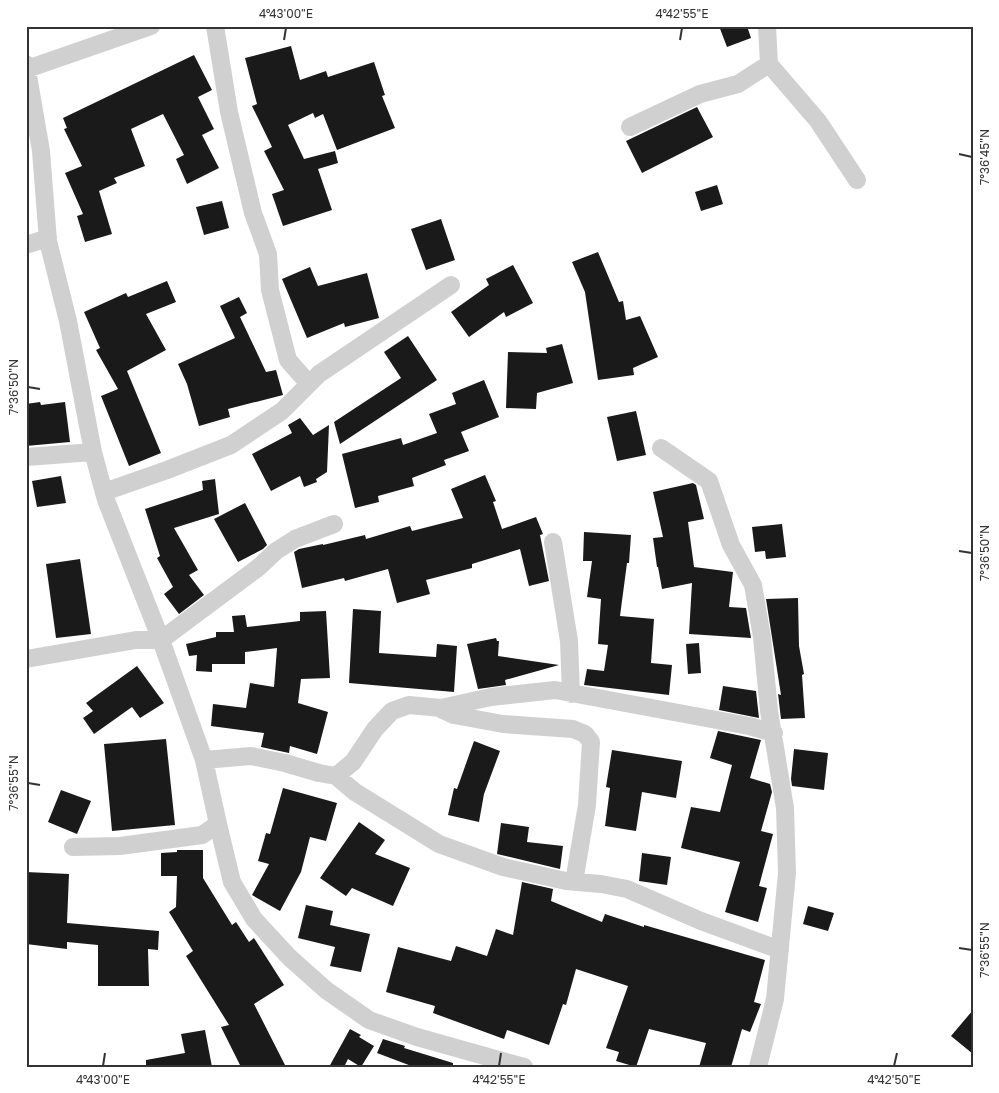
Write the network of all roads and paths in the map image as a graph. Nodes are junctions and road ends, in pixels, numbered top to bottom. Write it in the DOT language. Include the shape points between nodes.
graph roads {
  1 [pos="151,26"];
  2 [pos="215,26"];
  3 [pos="767,26"];
  4 [pos="769,64"];
  5 [pos="27,66"];
  6 [pos="630,127"];
  7 [pos="857,180"];
  8 [pos="48,238"];
  9 [pos="26,245"];
  10 [pos="451,285"];
  11 [pos="309,384"];
  12 [pos="661,448"];
  13 [pos="93,452"];
  14 [pos="26,457"];
  15 [pos="104,492"];
  16 [pos="334,524"];
  17 [pos="553,542"];
  18 [pos="161,640"];
  19 [pos="26,659"];
  20 [pos="571,694"];
  21 [pos="441,708"];
  22 [pos="774,733"];
  23 [pos="204,760"];
  24 [pos="336,776"];
  25 [pos="218,824"];
  26 [pos="73,847"];
  27 [pos="574,882"];
  28 [pos="780,950"];
  29 [pos="524,1067"];
  30 [pos="758,1067"];
  1 -- 5 [label="street"];
  2 -- 11 [label="street" via="229,112 253,213 268,254 270,290 288,360"];
  3 -- 4 [label="street"];
  4 -- 6 [label="street" via="738,84 700,94"];
  4 -- 7 [label="street" via="818,121"];
  5 -- 8 [label="street" via="41,151"];
  8 -- 9 [label="street"];
  8 -- 13 [label="street"];
  10 -- 11 [label="street"];
  11 -- 15 [label="street" via="282,411 232,445"];
  12 -- 22 [label="street" via="709,482 731,545 753,585"];
  13 -- 14 [label="street"];
  13 -- 15 [label="street"];
  15 -- 18 [label="street"];
  16 -- 18 [label="street" via="276,550"];
  17 -- 20 [label="street" via="569,641"];
  18 -- 19 [label="street" via="136,640"];
  18 -- 23 [label="street"];
  20 -- 21 [label="street" via="555,690 491,697"];
  20 -- 22 [label="street"];
  21 -- 24 [label="street" via="410,705 392,711 375,729 353,762"];
  21 -- 27 [label="street" via="454,715 503,724 573,729 585,734 591,742 587,806"];
  22 -- 28 [label="street" via="785,808 787,873"];
  23 -- 24 [label="street" via="251,756"];
  23 -- 25 [label="street"];
  24 -- 27 [label="street" via="355,792 439,844 503,867"];
  25 -- 26 [label="street" via="202,835 120,846"];
  25 -- 29 [label="street" via="232,882 254,919 326,990 369,1020"];
  27 -- 28 [label="street" via="627,889"];
  28 -- 30 [label="street" via="775,999"];
}
